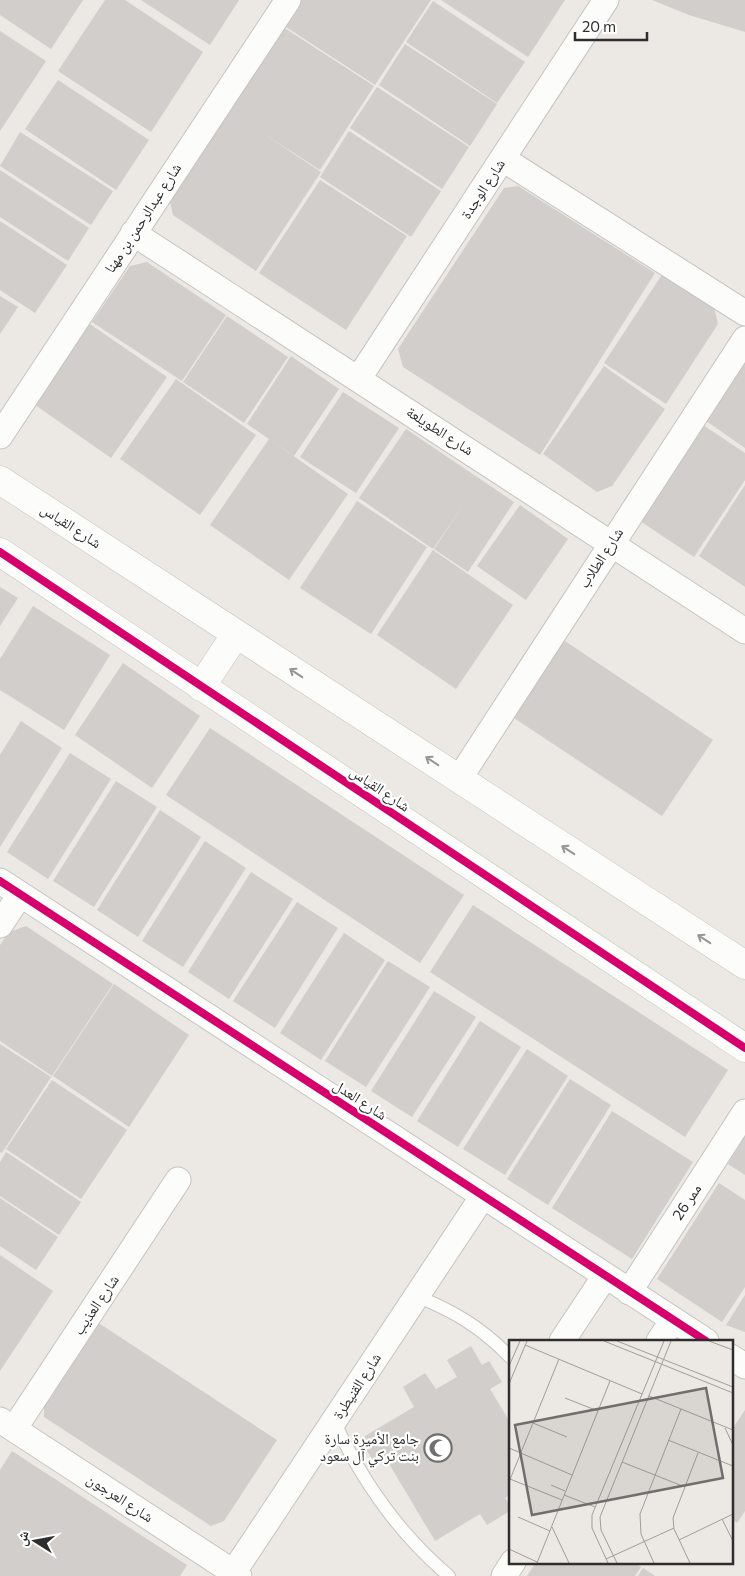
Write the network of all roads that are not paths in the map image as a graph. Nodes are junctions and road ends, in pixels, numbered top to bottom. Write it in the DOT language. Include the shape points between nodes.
graph roads {
  1 [pos="288,0"];
  2 [pos="606,0"];
  3 [pos="503,159"];
  4 [pos="133,233"];
  5 [pos="745,313"];
  6 [pos="745,339"];
  7 [pos="359,378"];
  8 [pos="0,436"];
  9 [pos="0,480"];
  10 [pos="611,543"];
  11 [pos="0,552"];
  12 [pos="745,631"];
  13 [pos="236,634"];
  14 [pos="201,686"];
  15 [pos="459,779"];
  16 [pos="10,888"];
  17 [pos="0,925"];
  18 [pos="745,965"];
  19 [pos="745,1048"];
  20 [pos="745,1112"];
  21 [pos="178,1180"];
  22 [pos="483,1196"];
  23 [pos="605,1276"];
  24 [pos="629,1292"];
  25 [pos="416,1296"];
  26 [pos="672,1320"];
  27 [pos="563,1340"];
  28 [pos="659,1340"];
  29 [pos="704,1340"];
  30 [pos="509,1356"];
  31 [pos="732,1358"];
  32 [pos="745,1366"];
  33 [pos="334,1421"];
  34 [pos="7,1424"];
  35 [pos="512,1564"];
  36 [pos="235,1575"];
  37 [pos="449,1576"];
  38 [pos="504,1576"];
  1 -- 4 [label="street, شارع عبدالرحمن بن مهنا"];
  2 -- 3 [label="street, شارع الوجدة"];
  3 -- 5 [label="street"];
  3 -- 7 [label="street, شارع الوجدة"];
  4 -- 7 [label="street, شارع الطويلعة"];
  4 -- 8 [label="street, شارع عبدالرحمن بن مهنا"];
  6 -- 10 [label="street, شارع الطلاب"];
  7 -- 10 [label="street, شارع الطويلعة"];
  9 -- 13 [label="street, شارع القياس"];
  10 -- 12 [label="street, شارع الطويلعة"];
  10 -- 15 [label="street, شارع الطلاب"];
  11 -- 14 [label="street, شارع القياس"];
  13 -- 14 [label="street"];
  15 -- 13 [label="street, شارع القياس, one-way"];
  14 -- 19 [label="street, شارع القياس"];
  18 -- 15 [label="street, شارع القياس, one-way"];
  16 -- 17 [label="street"];
  16 -- 22 [label="street, شارع العدل"];
  20 -- 24 [label="street, ممر 26"];
  21 -- 34 [label="street, شارع العذيب"];
  22 -- 23 [label="street, شارع العدل"];
  22 -- 25 [label="street, شارع القنيطرة"];
  23 -- 24 [label="street, شارع العدل"];
  23 -- 27 [label="street"];
  24 -- 26 [label="street, شارع العدل"];
  25 -- 30 [label="lane" via="467,1320"];
  25 -- 33 [label="street, شارع القنيطرة"];
  26 -- 28 [label="street"];
  26 -- 29 [label="street, شارع العدل"];
  31 -- 32 [label="street"];
  33 -- 36 [label="street, شارع القنيطرة"];
  33 -- 37 [label="lane" via="348,1452 386,1510 407,1537"];
  34 -- 36 [label="street, شارع العرجون"];
  35 -- 38 [label="street"];
}
